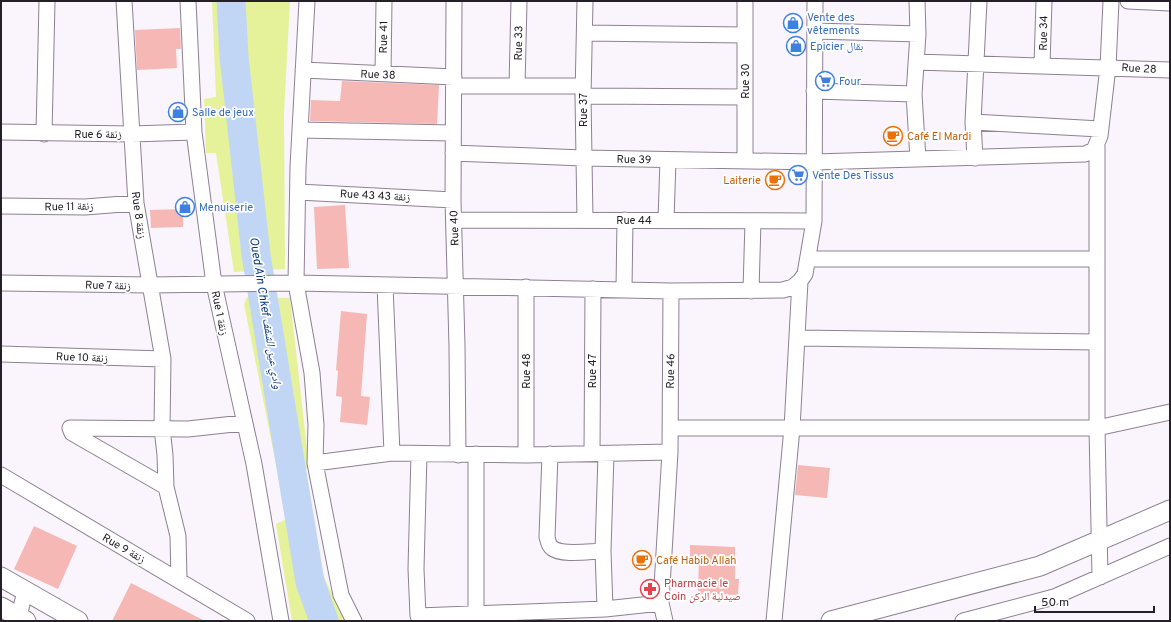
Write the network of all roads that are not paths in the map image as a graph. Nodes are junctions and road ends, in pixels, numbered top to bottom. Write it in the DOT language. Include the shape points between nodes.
graph roads {
  1 [pos="47,1"];
  2 [pos="124,1"];
  3 [pos="188,1"];
  4 [pos="307,1"];
  5 [pos="384,1"];
  6 [pos="454,1"];
  7 [pos="519,1"];
  8 [pos="585,1"];
  9 [pos="745,1"];
  10 [pos="815,1"];
  11 [pos="917,1"];
  12 [pos="979,1"];
  13 [pos="1044,1"];
  14 [pos="1111,1"];
  15 [pos="1128,1"];
  16 [pos="1170,3"];
  17 [pos="815,31"];
  18 [pos="585,33"];
  19 [pos="918,34"];
  20 [pos="744,35"];
  21 [pos="916,62"];
  22 [pos="974,64"];
  23 [pos="1042,65"];
  24 [pos="1108,67"];
  25 [pos="303,70"];
  26 [pos="1170,70"];
  27 [pos="383,74"];
  28 [pos="454,82"];
  29 [pos="517,86"];
  30 [pos="583,91"];
  31 [pos="814,91"];
  32 [pos="914,94"];
  33 [pos="745,97"];
  34 [pos="973,122"];
  35 [pos="1100,129"];
  36 [pos="300,130"];
  37 [pos="1,132"];
  38 [pos="194,132"];
  39 [pos="453,133"];
  40 [pos="44,134"];
  41 [pos="131,134"];
  42 [pos="1097,146"];
  43 [pos="453,153"];
  44 [pos="584,158"];
  45 [pos="975,158"];
  46 [pos="918,159"];
  47 [pos="668,160"];
  48 [pos="745,161"];
  49 [pos="814,162"];
  50 [pos="298,192"];
  51 [pos="453,200"];
  52 [pos="136,203"];
  53 [pos="1,206"];
  54 [pos="454,220"];
  55 [pos="585,220"];
  56 [pos="625,220"];
  57 [pos="666,220"];
  58 [pos="753,221"];
  59 [pos="814,221"];
  60 [pos="809,259"];
  61 [pos="1096,259"];
  62 [pos="800,281"];
  63 [pos="1,283"];
  64 [pos="296,283"];
  65 [pos="214,284"];
  66 [pos="150,285"];
  67 [pos="385,286"];
  68 [pos="455,286"];
  69 [pos="526,288"];
  70 [pos="593,289"];
  71 [pos="624,289"];
  72 [pos="751,290"];
  73 [pos="671,291"];
  74 [pos="798,338"];
  75 [pos="1097,342"];
  76 [pos="1,354"];
  77 [pos="163,359"];
  78 [pos="1170,412"];
  79 [pos="243,423"];
  80 [pos="162,428"];
  81 [pos="670,428"];
  82 [pos="792,428"];
  83 [pos="1097,428"];
  84 [pos="670,452"];
  85 [pos="392,453"];
  86 [pos="419,454"];
  87 [pos="476,454"];
  88 [pos="550,454"];
  89 [pos="599,454"];
  90 [pos="458,455"];
  91 [pos="526,455"];
  92 [pos="315,463"];
  93 [pos="1,475"];
  94 [pos="166,487"];
  95 [pos="1170,510"];
  96 [pos="1099,541"];
  97 [pos="1170,546"];
  98 [pos="603,551"];
  99 [pos="1100,576"];
  100 [pos="1,578"];
  101 [pos="179,579"];
  102 [pos="26,591"];
  103 [pos="661,603"];
  104 [pos="1,607"];
  105 [pos="605,609"];
  106 [pos="476,614"];
  107 [pos="418,618"];
  108 [pos="21,620"];
  109 [pos="78,621"];
  110 [pos="247,621"];
  111 [pos="280,621"];
  112 [pos="354,621"];
  113 [pos="665,621"];
  114 [pos="774,621"];
  115 [pos="831,621"];
  116 [pos="963,621"];
  1 -- 40 [label="street"];
  2 -- 41 [label="street, Rue 8 زنقة"];
  3 -- 38 [label="street, Rue 1 زنقة"];
  4 -- 25 [label="street"];
  5 -- 27 [label="street, Rue 41"];
  6 -- 28 [label="street, Rue 40"];
  7 -- 29 [label="street, Rue 33"];
  8 -- 18 [label="street, Rue 37"];
  9 -- 20 [label="street, Rue 30"];
  10 -- 17 [label="street"];
  11 -- 19 [label="street"];
  12 -- 22 [label="street"];
  13 -- 23 [label="street, Rue 34"];
  14 -- 24 [label="street"];
  15 -- 16 [label="street"];
  17 -- 19 [label="street"];
  17 -- 31 [label="street"];
  18 -- 20 [label="street"];
  18 -- 30 [label="street, Rue 37"];
  19 -- 21 [label="street"];
  20 -- 33 [label="street, Rue 30"];
  21 -- 22 [label="street, Rue 28"];
  21 -- 32 [label="street"];
  22 -- 23 [label="street, Rue 28"];
  22 -- 34 [label="street"];
  23 -- 24 [label="street, Rue 28"];
  24 -- 26 [label="street, Rue 28"];
  24 -- 35 [label="street"];
  25 -- 27 [label="street, Rue 38"];
  25 -- 36 [label="street"];
  27 -- 28 [label="street, Rue 38"];
  28 -- 29 [label="street, Rue 38"];
  28 -- 39 [label="street, Rue 40"];
  29 -- 30 [label="street, Rue 38"];
  30 -- 33 [label="street, Rue 38"];
  30 -- 44 [label="street, Rue 37"];
  31 -- 32 [label="street"];
  31 -- 49 [label="street"];
  32 -- 46 [label="street"];
  33 -- 48 [label="street, Rue 30"];
  34 -- 35 [label="street"];
  34 -- 45 [label="street"];
  35 -- 42 [label="street"];
  36 -- 39 [label="street"];
  36 -- 50 [label="street"];
  37 -- 40 [label="street, Rue 6 زنقة"];
  38 -- 41 [label="street, Rue 6 زنقة"];
  38 -- 65 [label="street, Rue 1 زنقة"];
  39 -- 43 [label="street, Rue 40"];
  40 -- 41 [label="street, Rue 6 زنقة"];
  41 -- 52 [label="street, Rue 8 زنقة"];
  42 -- 45 [label="street, Rue 39" via="1092,152 1085,154"];
  42 -- 61 [label="street"];
  43 -- 44 [label="street, Rue 39"];
  43 -- 51 [label="street, Rue 40"];
  44 -- 47 [label="street, Rue 39"];
  44 -- 55 [label="street, Rue 37"];
  45 -- 46 [label="street, Rue 39"];
  46 -- 49 [label="street, Rue 39"];
  47 -- 48 [label="street, Rue 39"];
  47 -- 57 [label="street"];
  48 -- 49 [label="street, Rue 39"];
  49 -- 59 [label="street"];
  50 -- 51 [label="street, Rue 43 زنقة 43"];
  50 -- 64 [label="street"];
  51 -- 54 [label="street, Rue 40"];
  52 -- 53 [label="street, Rue 11 زنقة"];
  52 -- 66 [label="street, Rue 8 زنقة"];
  54 -- 55 [label="street, Rue 44"];
  54 -- 68 [label="street, Rue 40"];
  55 -- 56 [label="street, Rue 44"];
  56 -- 57 [label="street, Rue 44"];
  56 -- 71 [label="street"];
  57 -- 58 [label="street, Rue 44"];
  58 -- 59 [label="street, Rue 44"];
  58 -- 72 [label="street"];
  59 -- 60 [label="street"];
  60 -- 61 [label="street"];
  60 -- 62 [label="street"];
  61 -- 75 [label="street"];
  62 -- 72 [label="street, Rue 7 زنقة" via="793,287 783,290"];
  62 -- 74 [label="street"];
  63 -- 66 [label="street, Rue 7 زنقة"];
  64 -- 65 [label="street, Rue 7 زنقة"];
  64 -- 67 [label="street, Rue 7 زنقة"];
  64 -- 92 [label="street" via="312,373 316,425"];
  65 -- 66 [label="street, Rue 7 زنقة"];
  65 -- 79 [label="street, Rue 1 زنقة"];
  66 -- 77 [label="street, Rue 8 زنقة"];
  67 -- 68 [label="street, Rue 7 زنقة"];
  67 -- 85 [label="street"];
  68 -- 69 [label="street, Rue 7 زنقة"];
  68 -- 90 [label="street, Rue 40"];
  69 -- 70 [label="street, Rue 7 زنقة"];
  69 -- 91 [label="street, Rue 48"];
  70 -- 71 [label="street, Rue 7 زنقة"];
  70 -- 89 [label="street, Rue 47"];
  71 -- 73 [label="street, Rue 7 زنقة"];
  72 -- 73 [label="street, Rue 7 زنقة"];
  73 -- 81 [label="street, Rue 46"];
  74 -- 75 [label="street"];
  74 -- 82 [label="street"];
  75 -- 83 [label="street"];
  76 -- 77 [label="street, Rue 10 زنقة"];
  77 -- 80 [label="street, Rue 8 زنقة"];
  78 -- 83 [label="street"];
  79 -- 80 [label="street" via="209,428"];
  79 -- 111 [label="street, Rue 1 زنقة" via="254,464"];
  80 -- 94 [label="street, Rue 8 زنقة"];
  80 -- 94 [label="street" via="70,429"];
  81 -- 82 [label="street"];
  81 -- 84 [label="street, Rue 46"];
  82 -- 83 [label="street"];
  82 -- 114 [label="street"];
  83 -- 96 [label="street"];
  84 -- 89 [label="street"];
  84 -- 103 [label="street, Rue 46"];
  85 -- 86 [label="street"];
  85 -- 92 [label="street"];
  86 -- 90 [label="street"];
  86 -- 107 [label="street" via="416,569"];
  87 -- 90 [label="street"];
  87 -- 91 [label="street"];
  87 -- 106 [label="street"];
  88 -- 89 [label="street"];
  88 -- 91 [label="street"];
  88 -- 98 [label="street" via="547,537 549,545 554,550 566,552"];
  89 -- 98 [label="street, Rue 47"];
  92 -- 112 [label="street" via="341,596"];
  93 -- 101 [label="street, Rue 9 زنقة"];
  94 -- 101 [label="street, Rue 8 زنقة" via="178,536"];
  95 -- 96 [label="street"];
  96 -- 99 [label="street"];
  96 -- 115 [label="street" via="1040,566"];
  97 -- 99 [label="street"];
  98 -- 105 [label="street, Rue 47"];
  99 -- 116 [label="street" via="1054,597"];
  100 -- 102 [label="street"];
  101 -- 110 [label="street, Rue 9 زنقة"];
  102 -- 108 [label="street"];
  102 -- 109 [label="street"];
  103 -- 105 [label="street"];
  103 -- 113 [label="street, Rue 46"];
  104 -- 108 [label="street"];
  105 -- 106 [label="street"];
  106 -- 107 [label="street"];
}
